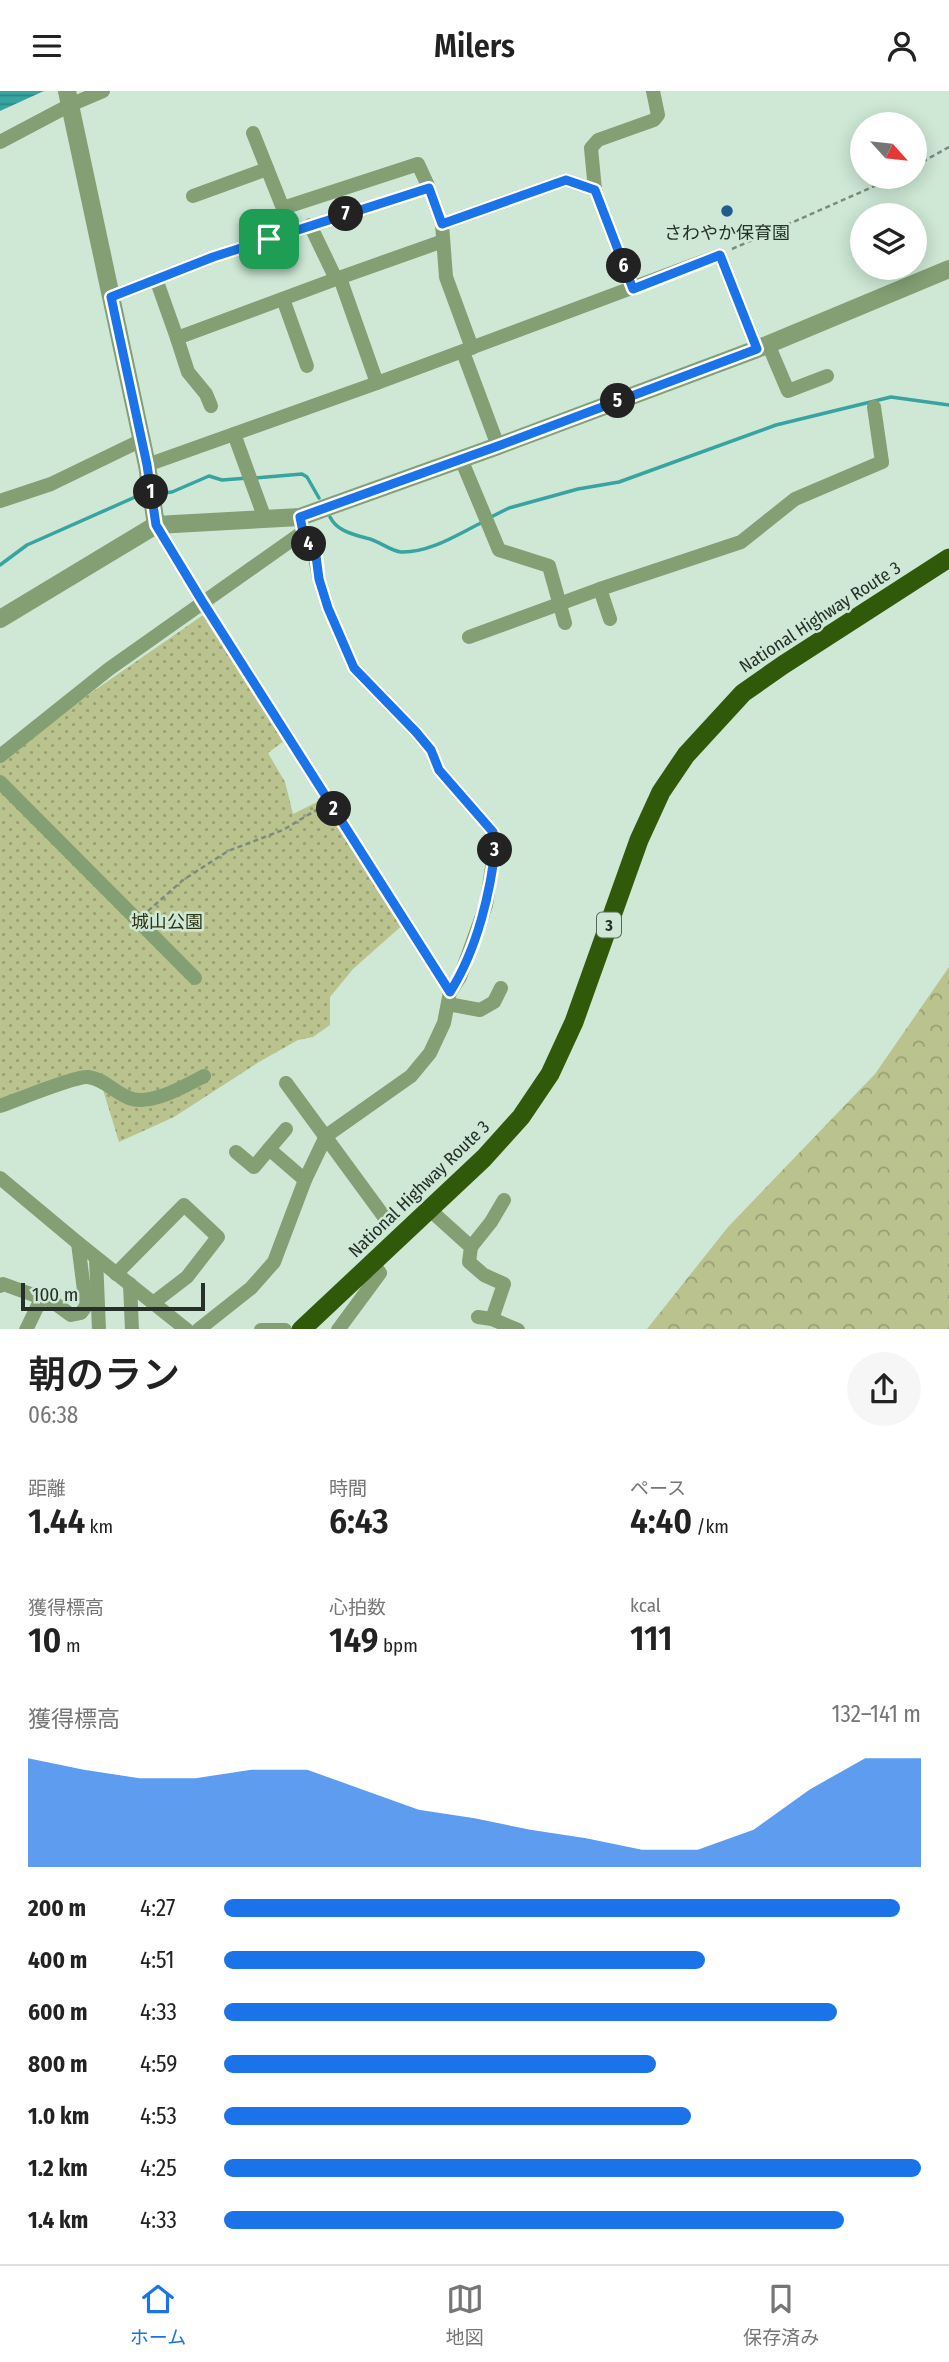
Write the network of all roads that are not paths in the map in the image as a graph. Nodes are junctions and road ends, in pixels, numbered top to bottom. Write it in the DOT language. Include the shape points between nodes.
graph roads {
  1 [pos="103,91"];
  2 [pos="653,91"];
  3 [pos="69,98"];
  4 [pos="253,133"];
  5 [pos="0,142"];
  6 [pos="267,169"];
  7 [pos="429,188"];
  8 [pos="595,190"];
  9 [pos="193,196"];
  10 [pos="283,208"];
  11 [pos="442,224"];
  12 [pos="310,225"];
  13 [pos="292,231"];
  14 [pos="443,241"];
  15 [pos="949,269"];
  16 [pos="156,279"];
  17 [pos="338,279"];
  18 [pos="633,289"];
  19 [pos="111,297"];
  20 [pos="283,299"];
  21 [pos="177,338"];
  22 [pos="762,347"];
  23 [pos="468,350"];
  24 [pos="307,366"];
  25 [pos="827,376"];
  26 [pos="377,383"];
  27 [pos="211,406"];
  28 [pos="874,407"];
  29 [pos="234,434"];
  30 [pos="142,440"];
  31 [pos="498,446"];
  32 [pos="461,459"];
  33 [pos="147,465"];
  34 [pos="1,498"];
  35 [pos="265,519"];
  36 [pos="301,524"];
  37 [pos="156,525"];
  38 [pos="949,558"];
  39 [pos="600,589"];
  40 [pos="202,601"];
  41 [pos="560,605"];
  42 [pos="0,619"];
  43 [pos="610,619"];
  44 [pos="565,623"];
  45 [pos="469,637"];
  46 [pos="0,756"];
  47 [pos="0,782"];
  48 [pos="195,978"];
  49 [pos="501,988"];
  50 [pos="449,998"];
  51 [pos="204,1076"];
  52 [pos="286,1083"];
  53 [pos="0,1106"];
  54 [pos="286,1129"];
  55 [pos="326,1136"];
  56 [pos="269,1149"];
  57 [pos="236,1151"];
  58 [pos="0,1178"];
  59 [pos="305,1180"];
  60 [pos="504,1200"];
  61 [pos="430,1210"];
  62 [pos="386,1218"];
  63 [pos="78,1243"];
  64 [pos="471,1247"];
  65 [pos="96,1258"];
  66 [pos="373,1263"];
  67 [pos="116,1274"];
  68 [pos="1,1284"];
  69 [pos="130,1285"];
  70 [pos="42,1297"];
  71 [pos="153,1303"];
  72 [pos="26,1329"];
  73 [pos="99,1329"];
  74 [pos="132,1329"];
  75 [pos="187,1329"];
  76 [pos="198,1329"];
  77 [pos="261,1329"];
  78 [pos="285,1329"];
  79 [pos="302,1329"];
  80 [pos="338,1329"];
  81 [pos="518,1329"];
  1 -- 3 [label="street"];
  2 -- 8 [label="street" via="658,115 654,120 598,140 591,148"];
  3 -- 5 [label="street"];
  3 -- 19 [label="street"];
  4 -- 6 [label="street"];
  6 -- 9 [label="street"];
  6 -- 10 [label="street"];
  7 -- 10 [label="street" via="418,164"];
  7 -- 11 [label="street"];
  7 -- 12 [label="street"];
  8 -- 11 [label="street" via="566,180"];
  8 -- 18 [label="street"];
  10 -- 13 [label="street"];
  11 -- 14 [label="street"];
  12 -- 13 [label="street"];
  12 -- 17 [label="street"];
  13 -- 16 [label="street"];
  14 -- 17 [label="street"];
  14 -- 23 [label="street" via="446,278"];
  15 -- 22 [label="street"];
  16 -- 19 [label="street"];
  16 -- 21 [label="street"];
  17 -- 20 [label="street"];
  17 -- 26 [label="street"];
  18 -- 22 [label="street" via="720,255"];
  18 -- 23 [label="street"];
  19 -- 30 [label="street"];
  20 -- 21 [label="street"];
  20 -- 24 [label="street"];
  21 -- 27 [label="street" via="188,372"];
  22 -- 25 [label="street" via="788,391"];
  22 -- 31 [label="street"];
  23 -- 26 [label="street"];
  23 -- 31 [label="street"];
  26 -- 29 [label="street"];
  28 -- 39 [label="street" via="882,462 795,499 741,542"];
  29 -- 33 [label="street"];
  29 -- 35 [label="street"];
  30 -- 33 [label="street"];
  30 -- 34 [label="street" via="51,484"];
  31 -- 32 [label="street"];
  32 -- 36 [label="street"];
  32 -- 41 [label="street" via="499,550 550,566"];
  33 -- 37 [label="street"];
  35 -- 36 [label="street"];
  35 -- 37 [label="street"];
  36 -- 40 [label="street"];
  36 -- 50 [label="street" via="316,556 336,630 354,668 431,750 439,770 493,832 496,842 486,905"];
  37 -- 40 [label="street"];
  37 -- 42 [label="street"];
  38 -- 61 [label="highway, National Highway Route 3 / 3" via="743,693 686,754 661,792 639,840 574,1022 550,1074 484,1159"];
  39 -- 41 [label="street"];
  39 -- 43 [label="street"];
  40 -- 46 [label="street"];
  40 -- 50 [label="street"];
  41 -- 44 [label="street"];
  41 -- 45 [label="street"];
  47 -- 48 [label="street"];
  49 -- 50 [label="street" via="494,1002 480,1010"];
  50 -- 55 [label="street" via="430,1053 411,1076"];
  51 -- 53 [label="street" via="145,1100 129,1099 100,1080 85,1077"];
  52 -- 55 [label="street"];
  54 -- 56 [label="street"];
  55 -- 59 [label="street"];
  55 -- 62 [label="street"];
  56 -- 57 [label="street" via="254,1167"];
  56 -- 59 [label="street"];
  58 -- 63 [label="street"];
  59 -- 76 [label="street" via="274,1262 251,1288"];
  60 -- 64 [label="street"];
  61 -- 64 [label="street"];
  61 -- 66 [label="highway, National Highway Route 3 / 3"];
  63 -- 65 [label="street"];
  63 -- 70 [label="street" via="86,1306 71,1315"];
  64 -- 81 [label="street" via="469,1262 504,1284 485,1318"];
  65 -- 67 [label="street"];
  65 -- 73 [label="street"];
  66 -- 79 [label="highway, National Highway Route 3 / 3"];
  66 -- 80 [label="street" via="380,1273"];
  67 -- 69 [label="street"];
  67 -- 71 [label="street" via="184,1205 218,1237 187,1277"];
  68 -- 70 [label="street"];
  69 -- 71 [label="street"];
  69 -- 74 [label="street"];
  70 -- 72 [label="street"];
  71 -- 75 [label="street"];
  77 -- 78 [label="street"];
}
